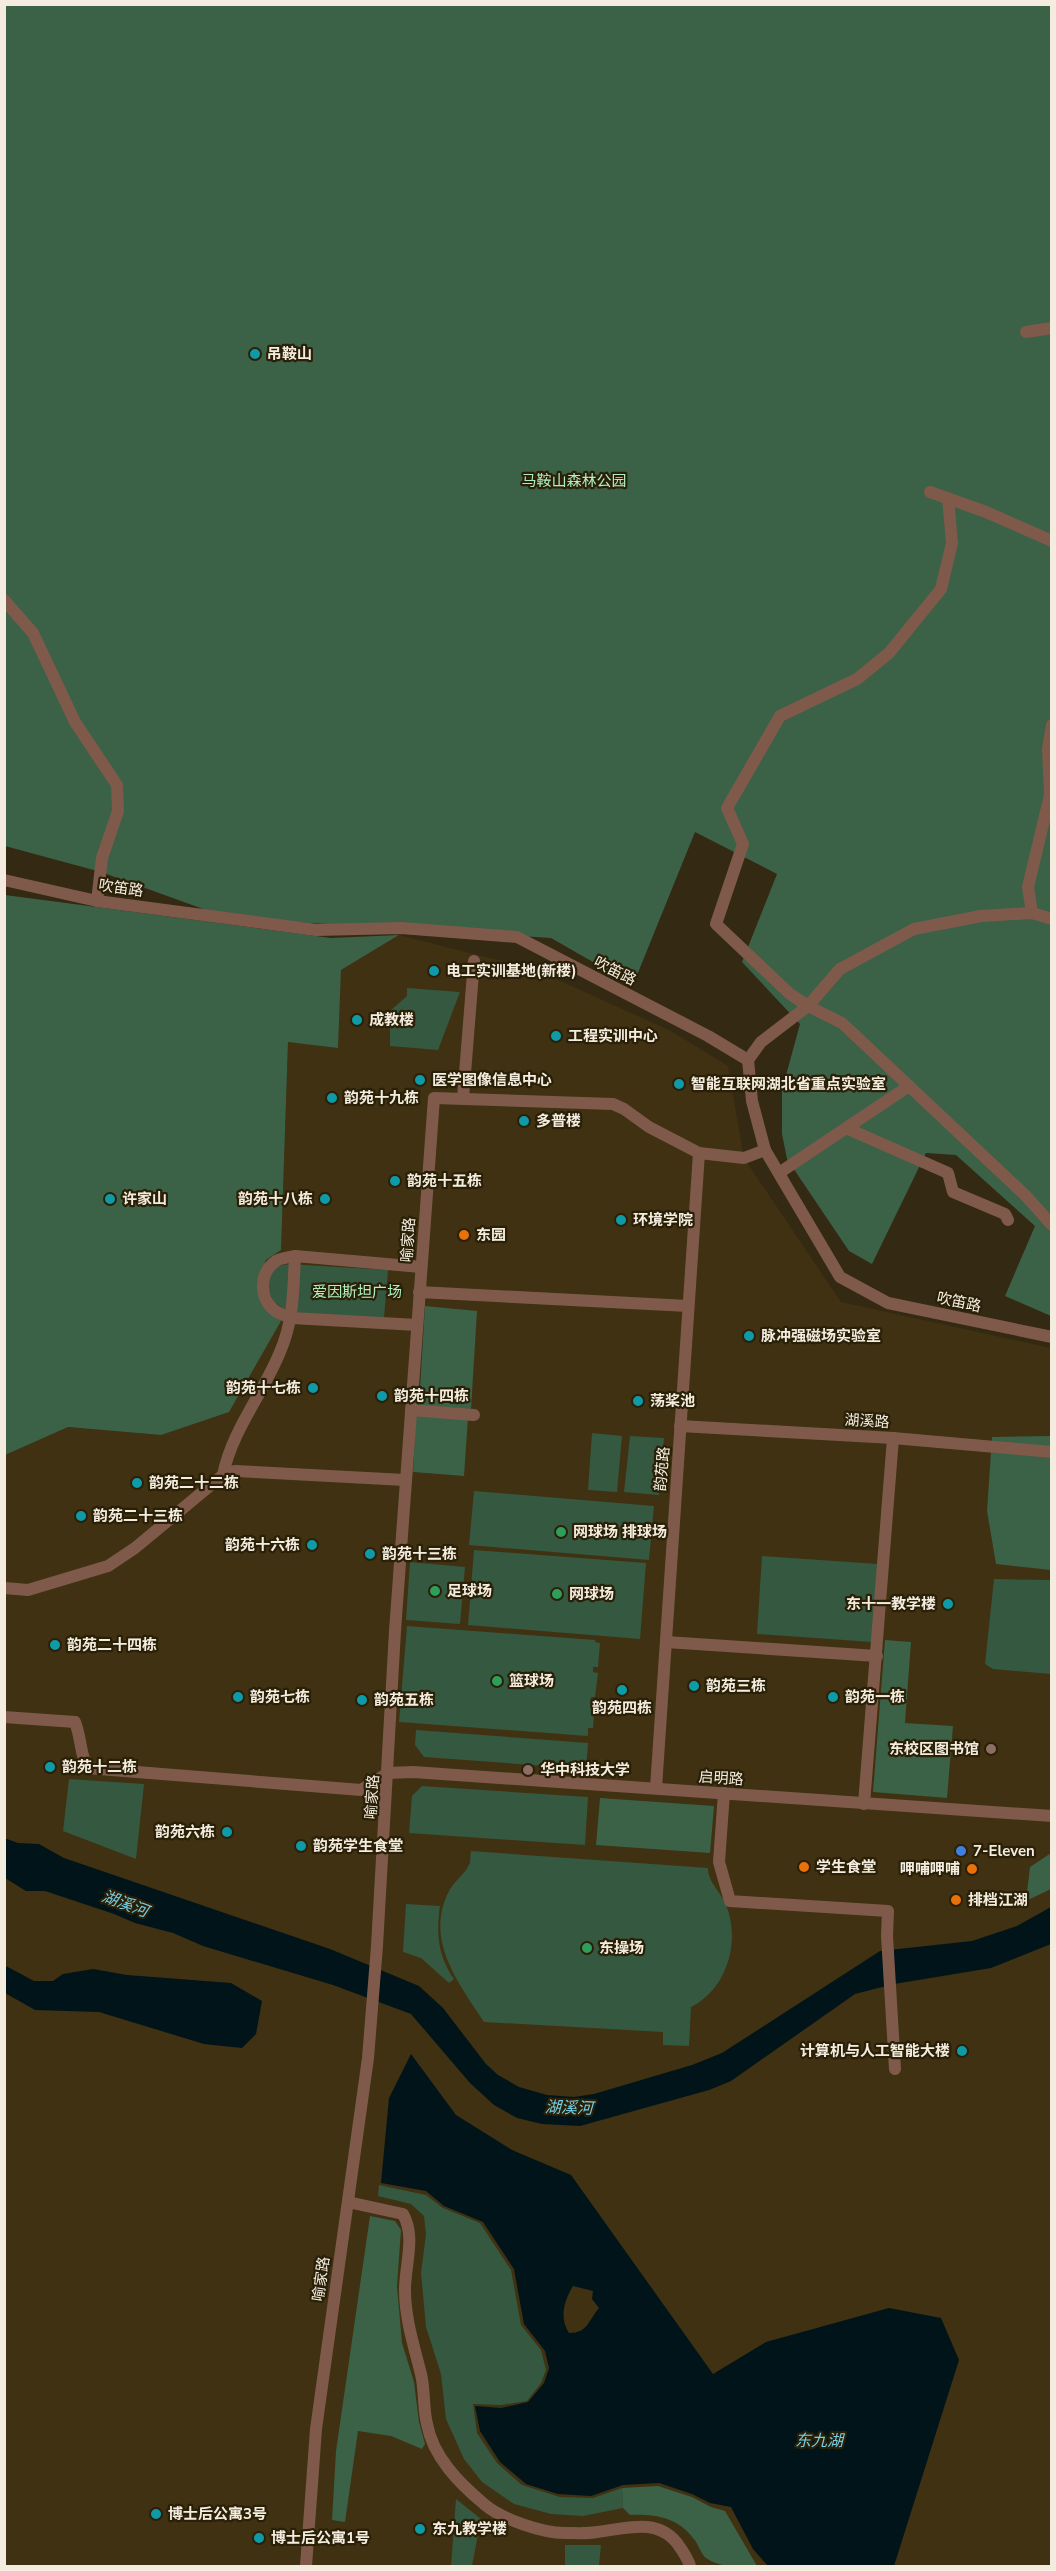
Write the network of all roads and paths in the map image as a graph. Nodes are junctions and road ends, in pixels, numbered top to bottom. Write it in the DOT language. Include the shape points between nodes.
graph roads {
  1 [pos="1052,328"];
  2 [pos="1026,332"];
  3 [pos="930,492"];
  4 [pos="948,498"];
  5 [pos="1052,541"];
  6 [pos="4,600"];
  7 [pos="1052,725"];
  8 [pos="4,880"];
  9 [pos="97,901"];
  10 [pos="1032,913"];
  11 [pos="1052,919"];
  12 [pos="474,961"];
  13 [pos="808,1006"];
  14 [pos="748,1060"];
  15 [pos="909,1086"];
  16 [pos="463,1098"];
  17 [pos="846,1128"];
  18 [pos="765,1150"];
  19 [pos="699,1153"];
  20 [pos="779,1173"];
  21 [pos="1008,1220"];
  22 [pos="1052,1226"];
  23 [pos="294,1256"];
  24 [pos="421,1267"];
  25 [pos="419,1292"];
  26 [pos="688,1306"];
  27 [pos="292,1318"];
  28 [pos="417,1325"];
  29 [pos="1052,1337"];
  30 [pos="411,1410"];
  31 [pos="474,1415"];
  32 [pos="680,1426"];
  33 [pos="893,1438"];
  34 [pos="1052,1452"];
  35 [pos="223,1475"];
  36 [pos="405,1480"];
  37 [pos="4,1588"];
  38 [pos="666,1642"];
  39 [pos="877,1656"];
  40 [pos="4,1716"];
  41 [pos="388,1773"];
  42 [pos="656,1788"];
  43 [pos="724,1793"];
  44 [pos="864,1804"];
  45 [pos="1052,1816"];
  46 [pos="895,2069"];
  47 [pos="348,2202"];
  48 [pos="306,2566"];
  49 [pos="692,2566"];
  1 -- 2 [label="street"];
  3 -- 4 [label="street"];
  4 -- 5 [label="street"];
  4 -- 13 [label="street" via="952,543 941,589 889,653 857,680 780,716 727,808 743,844 716,924 790,994"];
  6 -- 9 [label="street" via="33,633 75,722 117,785 118,811 102,858"];
  7 -- 10 [label="street" via="1048,749 1050,795 1028,887"];
  8 -- 9 [label="street, 吹笛路"];
  9 -- 14 [label="street, 吹笛路" via="316,930 402,928 517,937"];
  10 -- 11 [label="street"];
  10 -- 13 [label="street" via="981,916 914,929 840,969"];
  12 -- 16 [label="street"];
  13 -- 14 [label="street" via="761,1042"];
  13 -- 15 [label="street" via="842,1023"];
  14 -- 18 [label="street, 吹笛路" via="752,1101"];
  15 -- 17 [label="street"];
  15 -- 22 [label="street" via="1025,1195"];
  16 -- 19 [label="street" via="613,1104"];
  16 -- 24 [label="street, 喻家路" via="434,1098"];
  17 -- 20 [label="street"];
  17 -- 21 [label="street" via="948,1173 953,1192 1005,1214"];
  18 -- 19 [label="street" via="744,1158"];
  18 -- 20 [label="street, 吹笛路"];
  19 -- 26 [label="street, 韵苑路"];
  20 -- 29 [label="street, 吹笛路" via="840,1277 888,1303"];
  23 -- 24 [label="street"];
  23 -- 27 [label="street"];
  23 -- 27 [label="street" via="277,1260 266,1270 262,1283 265,1299 275,1311"];
  24 -- 25 [label="street, 喻家路"];
  25 -- 26 [label="street"];
  25 -- 28 [label="street, 喻家路"];
  26 -- 32 [label="street, 韵苑路"];
  27 -- 28 [label="street"];
  27 -- 35 [label="street" via="279,1353 227,1453"];
  28 -- 30 [label="street, 喻家路"];
  30 -- 31 [label="street"];
  30 -- 36 [label="street, 喻家路"];
  32 -- 33 [label="street, 湖溪路"];
  32 -- 38 [label="street, 韵苑路"];
  33 -- 34 [label="street, 湖溪路"];
  33 -- 39 [label="street"];
  35 -- 36 [label="street" via="235,1471"];
  35 -- 37 [label="street" via="108,1566 28,1590"];
  36 -- 41 [label="street, 喻家路"];
  38 -- 39 [label="street"];
  38 -- 42 [label="street, 韵苑路"];
  39 -- 44 [label="street"];
  40 -- 41 [label="street" via="75,1722 87,1768 362,1790"];
  41 -- 42 [label="street, 启明路"];
  41 -- 47 [label="street, 喻家路" via="368,2058"];
  42 -- 43 [label="street, 启明路"];
  43 -- 44 [label="street, 启明路"];
  43 -- 46 [label="street" via="719,1862 730,1901 888,1911"];
  44 -- 45 [label="street, 启明路"];
  47 -- 48 [label="street, 喻家路" via="316,2429"];
  47 -- 49 [label="street" via="403,2214 409,2225 405,2290 409,2332 424,2386 426,2422 438,2454 465,2487 486,2506 541,2529 595,2533 643,2525 669,2533"];
}
